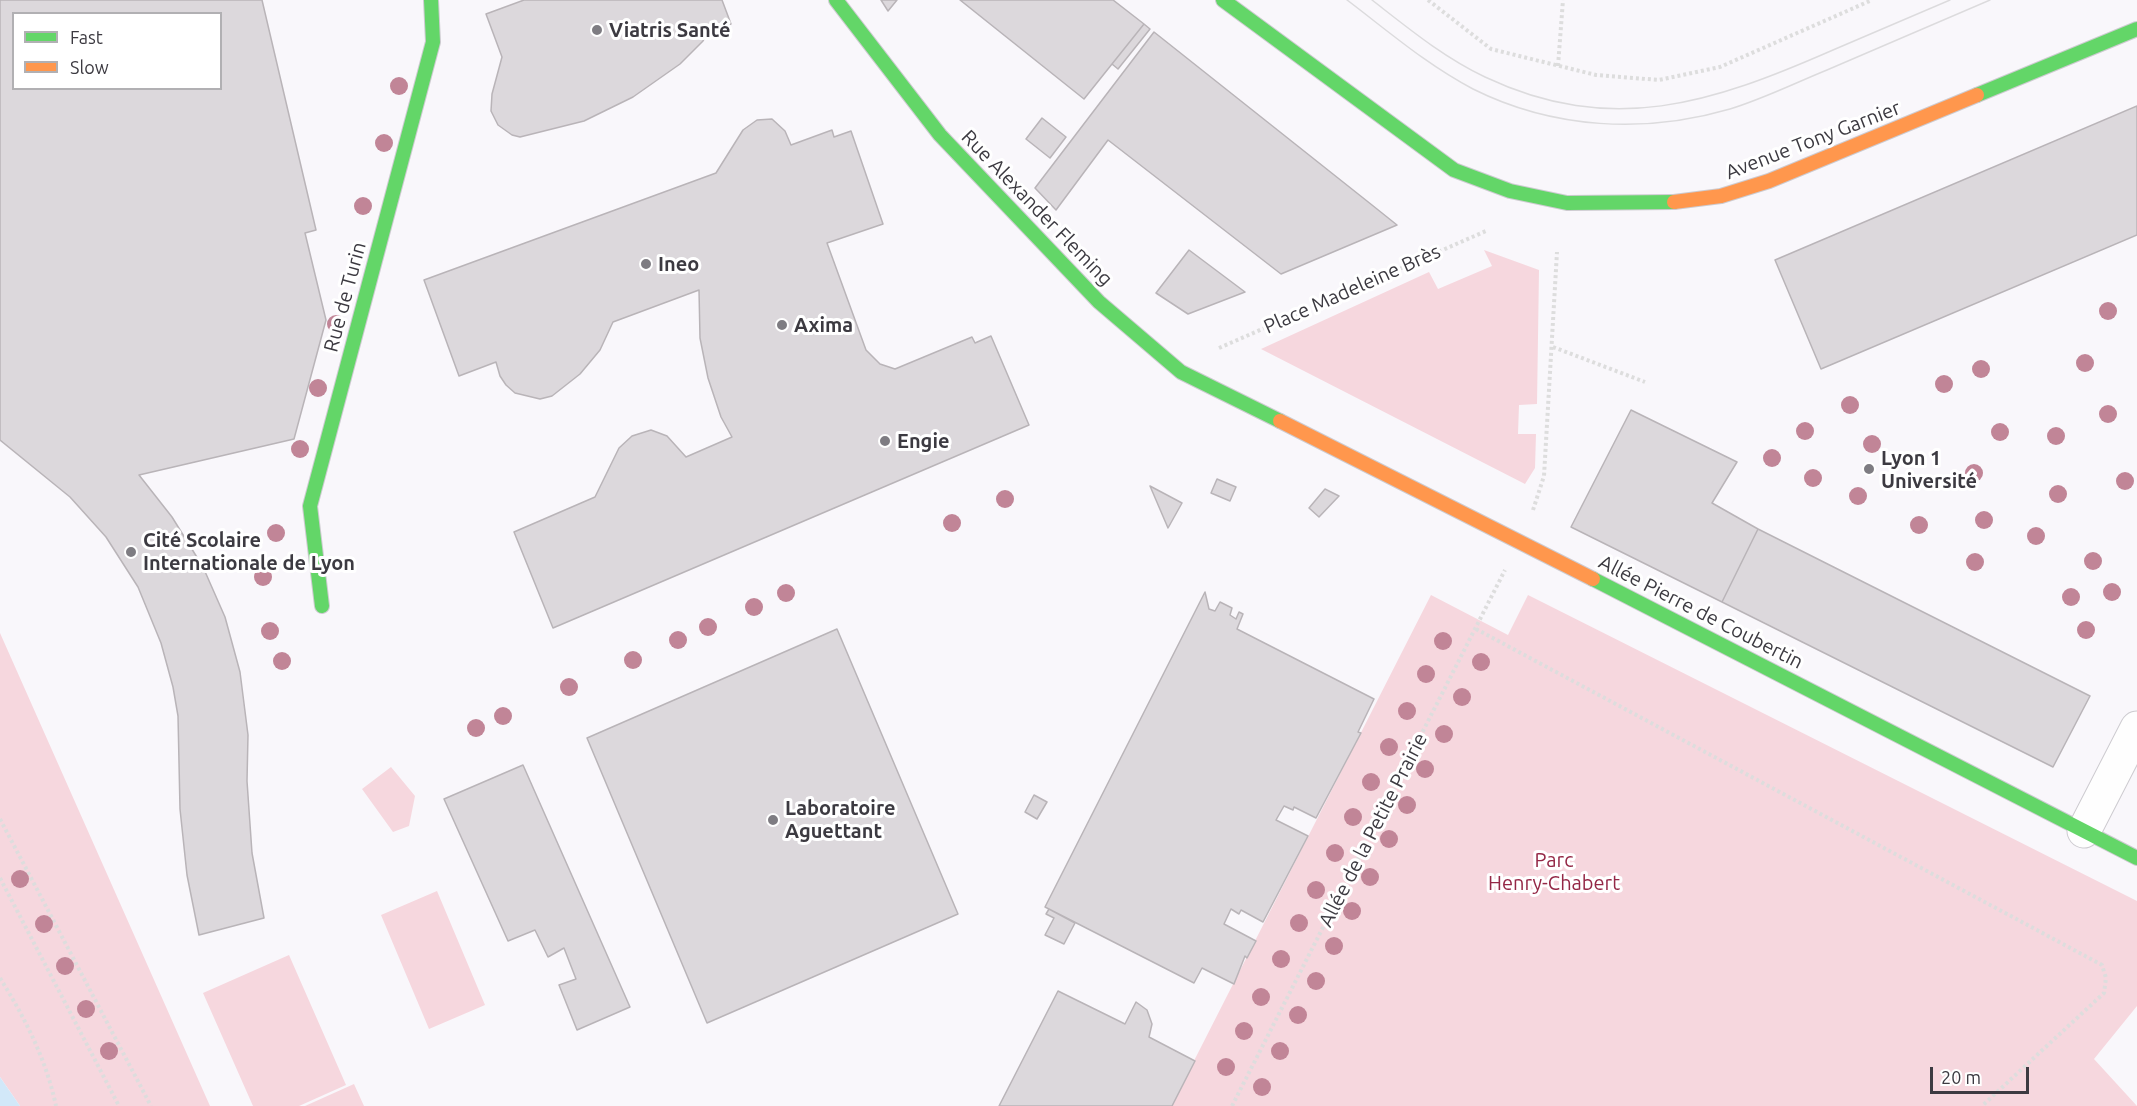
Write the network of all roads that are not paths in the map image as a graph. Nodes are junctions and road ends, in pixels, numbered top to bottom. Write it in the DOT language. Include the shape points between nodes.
graph roads {
  1 [pos="431,0"];
  2 [pos="836,0"];
  3 [pos="1223,0"];
  4 [pos="2137,29"];
  5 [pos="1245,404"];
  6 [pos="322,606"];
  7 [pos="2137,728"];
  8 [pos="2084,831"];
  9 [pos="2137,858"];
  1 -- 6 [label="street, Rue de Turin" via="434,42 310,506"];
  2 -- 5 [label="street, Rue Alexander Fleming" via="940,135 1099,302 1181,372"];
  3 -- 4 [label="street, Avenue Tony Garnier" via="1454,170 1510,191 1567,202 1670,203 1720,196"];
  5 -- 8 [label="street, Allée Pierre de Coubertin"];
  7 -- 8 [label="street"];
  8 -- 9 [label="street, Allée Pierre de Coubertin"];
}
